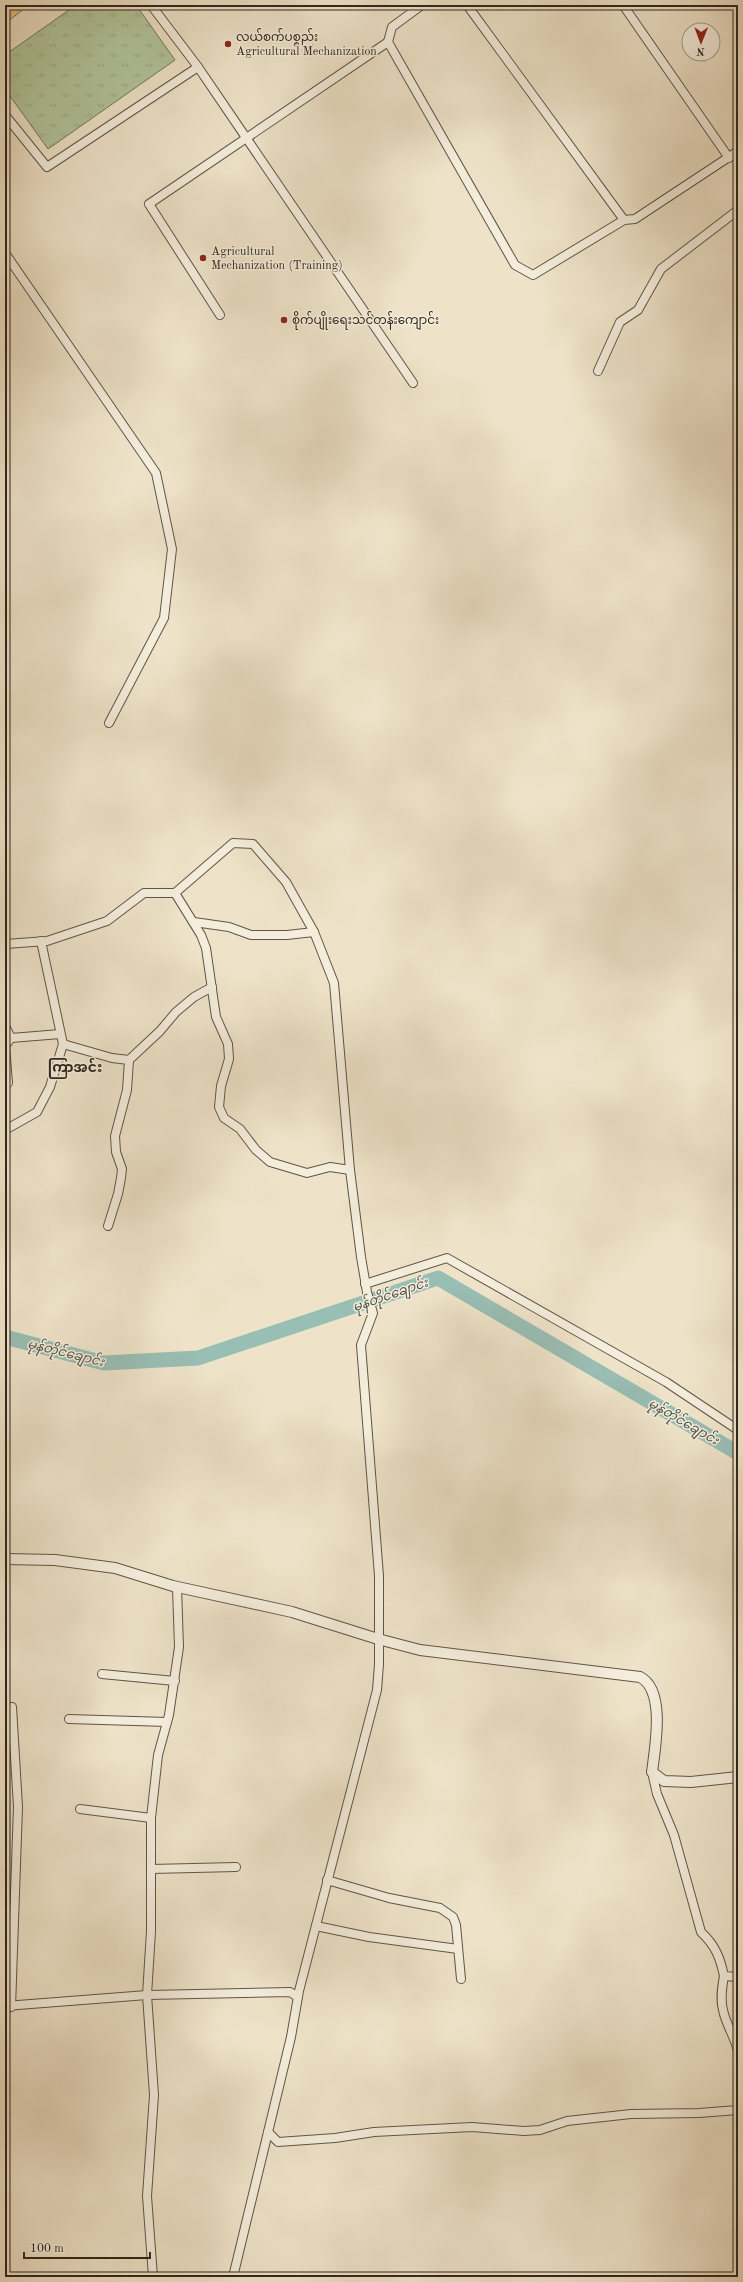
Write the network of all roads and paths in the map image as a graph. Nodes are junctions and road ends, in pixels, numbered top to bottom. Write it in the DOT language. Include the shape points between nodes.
graph roads {
  1 [pos="18,5"];
  2 [pos="151,5"];
  3 [pos="422,5"];
  4 [pos="467,5"];
  5 [pos="623,5"];
  6 [pos="5,14"];
  7 [pos="388,42"];
  8 [pos="198,67"];
  9 [pos="5,115"];
  10 [pos="247,138"];
  11 [pos="738,151"];
  12 [pos="728,158"];
  13 [pos="738,210"];
  14 [pos="624,220"];
  15 [pos="5,253"];
  16 [pos="220,315"];
  17 [pos="598,371"];
  18 [pos="413,383"];
  19 [pos="109,723"];
  20 [pos="175,893"];
  21 [pos="194,922"];
  22 [pos="314,932"];
  23 [pos="41,941"];
  24 [pos="5,944"];
  25 [pos="212,987"];
  26 [pos="5,1026"];
  27 [pos="60,1034"];
  28 [pos="11,1038"];
  29 [pos="63,1044"];
  30 [pos="129,1060"];
  31 [pos="8,1083"];
  32 [pos="5,1130"];
  33 [pos="350,1170"];
  34 [pos="108,1226"];
  35 [pos="365,1284"];
  36 [pos="738,1430"];
  37 [pos="5,1559"];
  38 [pos="177,1587"];
  39 [pos="378,1639"];
  40 [pos="102,1674"];
  41 [pos="175,1680"];
  42 [pos="5,1707"];
  43 [pos="69,1719"];
  44 [pos="167,1722"];
  45 [pos="652,1772"];
  46 [pos="738,1777"];
  47 [pos="80,1809"];
  48 [pos="151,1818"];
  49 [pos="236,1867"];
  50 [pos="151,1869"];
  51 [pos="327,1880"];
  52 [pos="316,1926"];
  53 [pos="458,1950"];
  54 [pos="724,1976"];
  55 [pos="738,1977"];
  56 [pos="460,1979"];
  57 [pos="147,1994"];
  58 [pos="298,1997"];
  59 [pos="8,2007"];
  60 [pos="738,2051"];
  61 [pos="738,2110"];
  62 [pos="268,2132"];
  63 [pos="153,2277"];
  64 [pos="233,2277"];
  1 -- 6 [label="highway"];
  2 -- 8 [label="street"];
  3 -- 7 [label="street" via="392,27"];
  4 -- 14 [label="street"];
  5 -- 12 [label="street"];
  7 -- 10 [label="street"];
  7 -- 14 [label="street" via="515,265 533,275"];
  8 -- 9 [label="street" via="47,167"];
  8 -- 10 [label="street"];
  10 -- 16 [label="street" via="149,204"];
  10 -- 18 [label="street"];
  11 -- 12 [label="street"];
  12 -- 14 [label="street" via="635,219"];
  13 -- 17 [label="street" via="661,269 638,310 620,322"];
  15 -- 19 [label="street" via="156,473 172,549 164,618"];
  20 -- 21 [label="street"];
  20 -- 22 [label="street" via="233,844 253,844 286,882"];
  20 -- 23 [label="street" via="144,893 107,921"];
  21 -- 22 [label="street" via="229,927 251,935"];
  21 -- 25 [label="street" via="206,948"];
  22 -- 33 [label="street" via="334,983"];
  23 -- 24 [label="street"];
  23 -- 27 [label="street"];
  25 -- 30 [label="street" via="194,997 176,1012"];
  25 -- 33 [label="street" via="216,1017 228,1044 229,1059 221,1086 219,1107 224,1118 240,1129 256,1150 270,1162 307,1173 330,1167"];
  26 -- 28 [label="street"];
  27 -- 28 [label="street"];
  27 -- 29 [label="street"];
  28 -- 31 [label="street" via="5,1046"];
  29 -- 30 [label="street" via="112,1058"];
  29 -- 32 [label="street" via="52,1081 37,1112"];
  30 -- 34 [label="street" via="127,1090 114,1136 122,1169 121,1178"];
  33 -- 35 [label="street"];
  35 -- 36 [label="street" via="447,1258 666,1382"];
  35 -- 39 [label="street" via="373,1313 361,1345 379,1576"];
  37 -- 38 [label="street" via="55,1560 115,1568"];
  38 -- 39 [label="street" via="292,1612"];
  38 -- 41 [label="street" via="179,1647"];
  39 -- 45 [label="street" via="420,1650 640,1677 647,1681 653,1691 657,1722"];
  39 -- 51 [label="street" via="377,1690"];
  40 -- 41 [label="street"];
  41 -- 44 [label="street"];
  42 -- 59 [label="street" via="12,1707 18,1807"];
  43 -- 44 [label="street"];
  44 -- 48 [label="street" via="158,1755"];
  45 -- 46 [label="street" via="664,1781 691,1782"];
  45 -- 54 [label="street" via="657,1794 674,1835 701,1932 713,1942 720,1957"];
  47 -- 48 [label="street"];
  48 -- 50 [label="street"];
  49 -- 50 [label="street"];
  50 -- 57 [label="street"];
  51 -- 52 [label="street"];
  51 -- 53 [label="street" via="389,1898 440,1908 453,1917"];
  52 -- 53 [label="street" via="369,1937"];
  52 -- 58 [label="street"];
  53 -- 56 [label="street"];
  54 -- 55 [label="street"];
  54 -- 60 [label="street" via="721,1991 722,2010"];
  57 -- 58 [label="street" via="290,1992"];
  57 -- 59 [label="street"];
  57 -- 63 [label="street" via="154,2095 147,2196"];
  58 -- 62 [label="street"];
  61 -- 62 [label="street" via="631,2114 567,2121 540,2130 524,2131 472,2127 374,2132 289,2142 278,2142"];
  62 -- 64 [label="street"];
}
